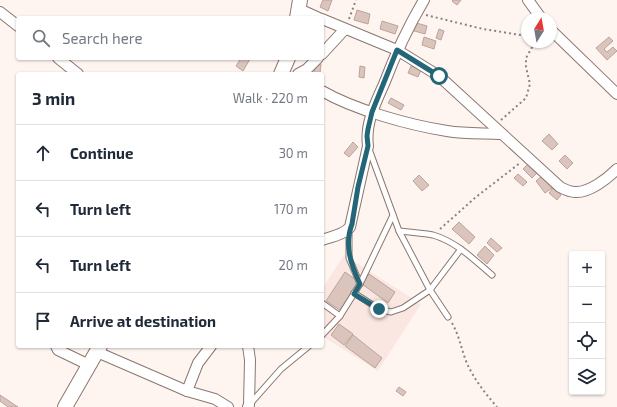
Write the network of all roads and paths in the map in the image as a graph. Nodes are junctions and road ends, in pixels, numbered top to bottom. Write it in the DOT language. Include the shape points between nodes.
graph roads {
  1 [pos="356,0"];
  2 [pos="424,0"];
  3 [pos="528,0"];
  4 [pos="299,9"];
  5 [pos="0,12"];
  6 [pos="416,12"];
  7 [pos="536,12"];
  8 [pos="314,16"];
  9 [pos="324,20"];
  10 [pos="16,24"];
  11 [pos="345,29"];
  12 [pos="521,35"];
  13 [pos="557,36"];
  14 [pos="532,48"];
  15 [pos="397,50"];
  16 [pos="324,52"];
  17 [pos="60,60"];
  18 [pos="287,60"];
  19 [pos="316,60"];
  20 [pos="76,72"];
  21 [pos="282,72"];
  22 [pos="301,72"];
  23 [pos="324,92"];
  24 [pos="617,94"];
  25 [pos="372,112"];
  26 [pos="493,127"];
  27 [pos="502,134"];
  28 [pos="368,146"];
  29 [pos="527,157"];
  30 [pos="617,169"];
  31 [pos="393,215"];
  32 [pos="349,230"];
  33 [pos="399,230"];
  34 [pos="433,235"];
  35 [pos="324,239"];
  36 [pos="461,249"];
  37 [pos="492,276"];
  38 [pos="360,284"];
  39 [pos="430,290"];
  40 [pos="354,294"];
  41 [pos="324,304"];
  42 [pos="340,316"];
  43 [pos="448,317"];
  44 [pos="324,332"];
  45 [pos="57,348"];
  46 [pos="209,348"];
  47 [pos="248,348"];
  48 [pos="307,348"];
  49 [pos="99,349"];
  50 [pos="89,365"];
  51 [pos="187,391"];
  52 [pos="248,406"];
  53 [pos="65,407"];
  54 [pos="228,407"];
  55 [pos="497,407"];
  1 -- 11 [label="path"];
  2 -- 6 [label="street"];
  3 -- 7 [label="street"];
  4 -- 8 [label="street"];
  5 -- 10 [label="street"];
  6 -- 12 [label="path" via="483,29"];
  6 -- 15 [label="street"];
  9 -- 11 [label="street"];
  11 -- 15 [label="street"];
  11 -- 16 [label="street"];
  13 -- 24 [label="street"];
  14 -- 26 [label="path" via="526,58 530,84 526,98"];
  15 -- 25 [label="street"];
  15 -- 26 [label="street" via="439,76"];
  17 -- 20 [label="street"];
  18 -- 21 [label="street"];
  19 -- 22 [label="street"];
  23 -- 25 [label="street"];
  25 -- 27 [label="street" via="447,131"];
  25 -- 28 [label="street" via="367,136"];
  26 -- 27 [label="street"];
  27 -- 29 [label="street"];
  28 -- 31 [label="lane"];
  28 -- 32 [label="street"];
  29 -- 30 [label="street" via="567,191 584,191"];
  29 -- 34 [label="path"];
  31 -- 33 [label="lane"];
  31 -- 38 [label="lane"];
  32 -- 35 [label="street"];
  32 -- 38 [label="lane" via="349,258"];
  33 -- 34 [label="lane"];
  33 -- 39 [label="lane"];
  34 -- 36 [label="lane"];
  36 -- 37 [label="lane"];
  36 -- 39 [label="lane"];
  38 -- 40 [label="lane"];
  39 -- 40 [label="lane" via="403,308 390,312 379,309"];
  39 -- 43 [label="lane"];
  40 -- 42 [label="lane"];
  41 -- 42 [label="lane"];
  42 -- 44 [label="lane"];
  43 -- 55 [label="path" via="456,330 473,375"];
  45 -- 50 [label="street"];
  46 -- 51 [label="street" via="198,363"];
  47 -- 52 [label="street"];
  48 -- 52 [label="lane" via="281,370"];
  49 -- 50 [label="street"];
  49 -- 51 [label="street"];
  50 -- 53 [label="street"];
  51 -- 54 [label="street" via="215,399"];
}
